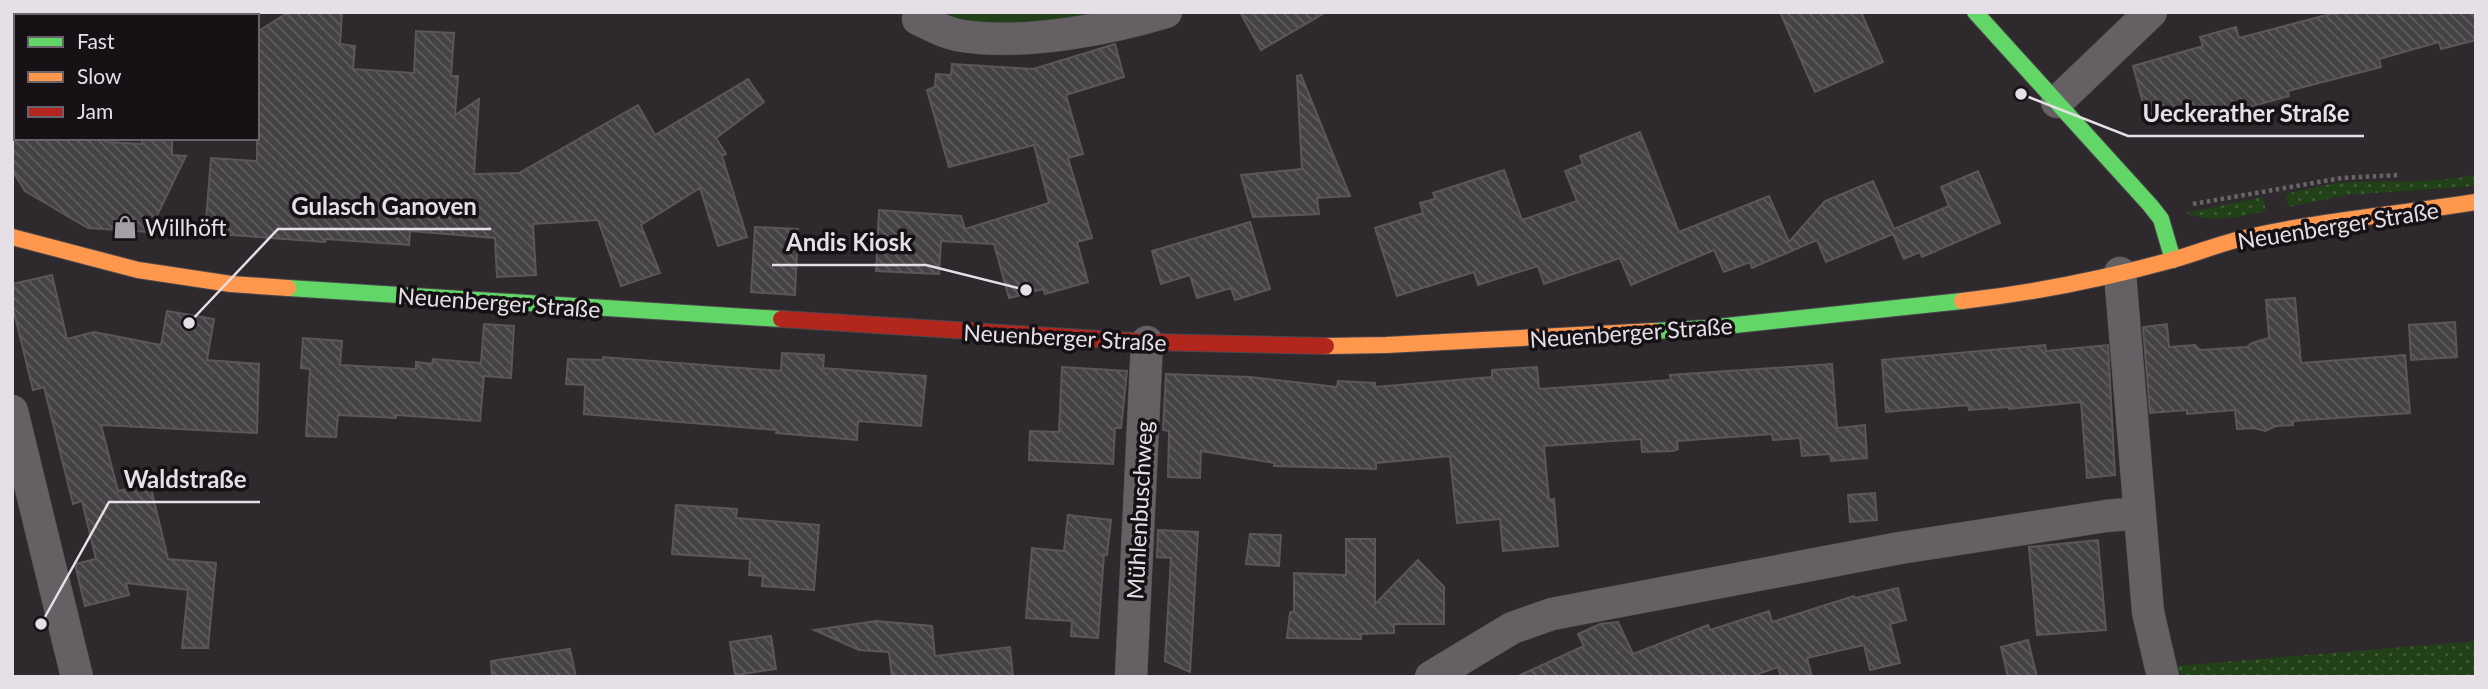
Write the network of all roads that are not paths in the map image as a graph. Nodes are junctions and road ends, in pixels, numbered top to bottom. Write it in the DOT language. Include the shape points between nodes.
graph roads {
  1 [pos="1166,12"];
  2 [pos="1975,12"];
  3 [pos="2151,12"];
  4 [pos="918,19"];
  5 [pos="2057,102"];
  6 [pos="2476,202"];
  7 [pos="12,237"];
  8 [pos="2173,260"];
  9 [pos="2120,273"];
  10 [pos="1147,342"];
  11 [pos="12,411"];
  12 [pos="2140,513"];
  13 [pos="77,677"];
  14 [pos="1131,677"];
  15 [pos="1431,677"];
  16 [pos="2163,677"];
  1 -- 4 [label="street" via="1132,23 1031,38 964,36"];
  2 -- 5 [label="street"];
  3 -- 5 [label="street"];
  5 -- 8 [label="street" via="2161,219"];
  6 -- 8 [label="street, Neuenberger Straße" via="2247,237"];
  7 -- 10 [label="street, Neuenberger Straße" via="118,265 231,284"];
  8 -- 9 [label="street, Neuenberger Straße"];
  9 -- 10 [label="street, Neuenberger Straße" via="2006,296 1707,328 1386,345"];
  9 -- 12 [label="street"];
  10 -- 14 [label="street, Mühlenbuschweg"];
  11 -- 13 [label="street"];
  12 -- 15 [label="street" via="1900,548 1552,614 1512,628"];
  12 -- 16 [label="street" via="2148,612"];
}
